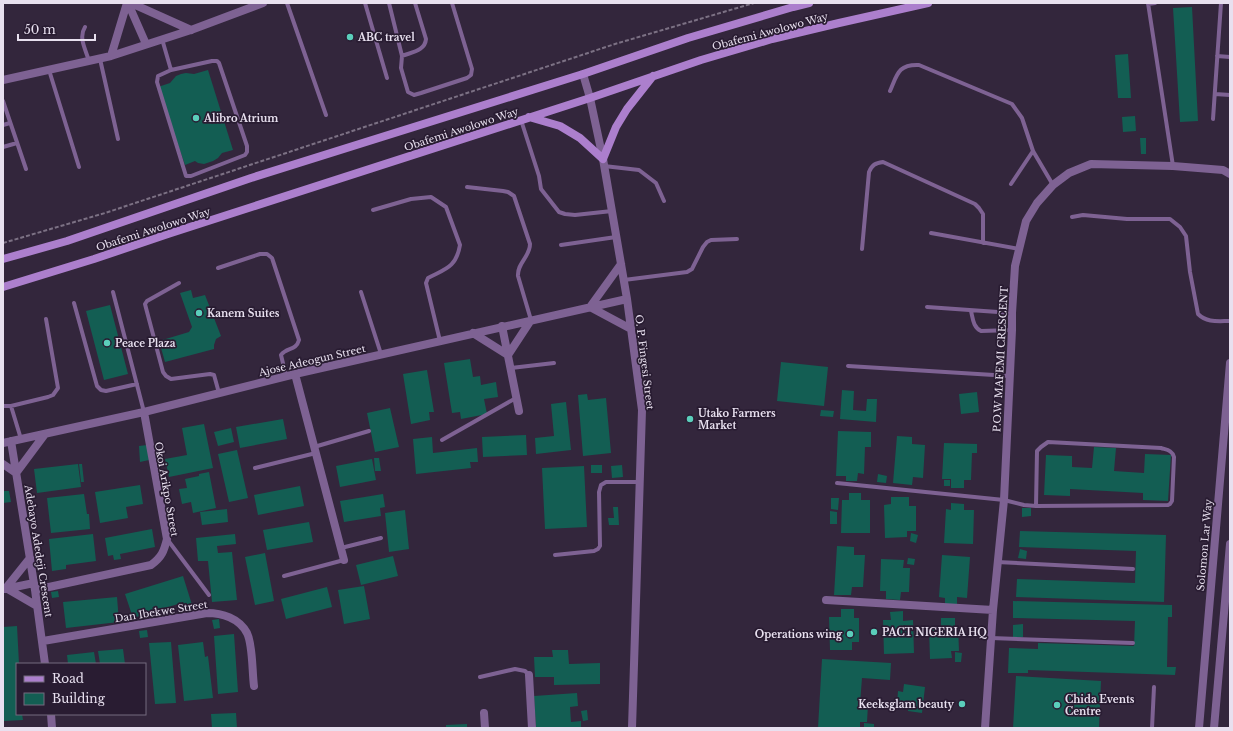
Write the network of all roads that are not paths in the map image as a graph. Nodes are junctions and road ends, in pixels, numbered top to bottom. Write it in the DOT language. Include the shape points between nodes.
graph roads {
  1 [pos="129,3"];
  2 [pos="263,3"];
  3 [pos="287,3"];
  4 [pos="364,3"];
  5 [pos="389,3"];
  6 [pos="415,3"];
  7 [pos="452,3"];
  8 [pos="809,3"];
  9 [pos="925,3"];
  10 [pos="1155,3"];
  11 [pos="1221,3"];
  12 [pos="1148,4"];
  13 [pos="85,27"];
  14 [pos="191,30"];
  15 [pos="162,39"];
  16 [pos="146,44"];
  17 [pos="111,56"];
  18 [pos="402,56"];
  19 [pos="1217,56"];
  20 [pos="1230,56"];
  21 [pos="100,59"];
  22 [pos="90,61"];
  23 [pos="49,70"];
  24 [pos="171,70"];
  25 [pos="583,74"];
  26 [pos="653,76"];
  27 [pos="387,78"];
  28 [pos="3,80"];
  29 [pos="890,91"];
  30 [pos="1215,94"];
  31 [pos="1230,95"];
  32 [pos="590,98"];
  33 [pos="3,101"];
  34 [pos="326,115"];
  35 [pos="530,117"];
  36 [pos="1213,119"];
  37 [pos="521,120"];
  38 [pos="10,123"];
  39 [pos="3,125"];
  40 [pos="118,139"];
  41 [pos="17,143"];
  42 [pos="3,147"];
  43 [pos="1032,151"];
  44 [pos="603,162"];
  45 [pos="1230,165"];
  46 [pos="1173,166"];
  47 [pos="79,167"];
  48 [pos="26,168"];
  49 [pos="1219,170"];
  50 [pos="1230,174"];
  51 [pos="1011,184"];
  52 [pos="1053,185"];
  53 [pos="467,187"];
  54 [pos="664,201"];
  55 [pos="373,210"];
  56 [pos="612,211"];
  57 [pos="1072,217"];
  58 [pos="931,233"];
  59 [pos="616,237"];
  60 [pos="737,239"];
  61 [pos="983,243"];
  62 [pos="561,245"];
  63 [pos="862,248"];
  64 [pos="1019,249"];
  65 [pos="3,259"];
  66 [pos="621,264"];
  67 [pos="218,268"];
  68 [pos="624,280"];
  69 [pos="179,283"];
  70 [pos="3,287"];
  71 [pos="113,292"];
  72 [pos="361,292"];
  73 [pos="627,299"];
  74 [pos="74,303"];
  75 [pos="590,307"];
  76 [pos="927,307"];
  77 [pos="971,311"];
  78 [pos="1012,313"];
  79 [pos="46,319"];
  80 [pos="531,320"];
  81 [pos="1230,321"];
  82 [pos="502,326"];
  83 [pos="631,329"];
  84 [pos="1012,330"];
  85 [pos="473,333"];
  86 [pos="440,340"];
  87 [pos="381,354"];
  88 [pos="508,355"];
  89 [pos="554,363"];
  90 [pos="1230,363"];
  91 [pos="848,366"];
  92 [pos="511,368"];
  93 [pos="295,374"];
  94 [pos="286,376"];
  95 [pos="1010,376"];
  96 [pos="137,384"];
  97 [pos="219,393"];
  98 [pos="517,397"];
  99 [pos="3,406"];
  100 [pos="11,406"];
  101 [pos="519,411"];
  102 [pos="144,412"];
  103 [pos="369,431"];
  104 [pos="44,434"];
  105 [pos="21,439"];
  106 [pos="442,440"];
  107 [pos="7,442"];
  108 [pos="315,450"];
  109 [pos="3,464"];
  110 [pos="255,468"];
  111 [pos="16,473"];
  112 [pos="640,482"];
  113 [pos="837,483"];
  114 [pos="1004,500"];
  115 [pos="1036,506"];
  116 [pos="380,538"];
  117 [pos="167,539"];
  118 [pos="1230,544"];
  119 [pos="341,548"];
  120 [pos="555,555"];
  121 [pos="30,558"];
  122 [pos="344,560"];
  123 [pos="997,562"];
  124 [pos="1133,569"];
  125 [pos="284,576"];
  126 [pos="34,586"];
  127 [pos="4,589"];
  128 [pos="209,595"];
  129 [pos="826,600"];
  130 [pos="37,606"];
  131 [pos="993,610"];
  132 [pos="991,638"];
  133 [pos="43,641"];
  134 [pos="1133,643"];
  135 [pos="45,663"];
  136 [pos="528,675"];
  137 [pos="480,677"];
  138 [pos="254,686"];
  139 [pos="1154,687"];
  140 [pos="484,713"];
  141 [pos="51,715"];
  142 [pos="52,728"];
  143 [pos="485,728"];
  144 [pos="532,728"];
  145 [pos="632,728"];
  146 [pos="985,728"];
  147 [pos="1152,728"];
  148 [pos="1199,728"];
  149 [pos="1214,728"];
  1 -- 14 [label="street"];
  1 -- 16 [label="street"];
  1 -- 17 [label="street"];
  2 -- 14 [label="street"];
  3 -- 34 [label="lane"];
  4 -- 27 [label="lane"];
  5 -- 18 [label="lane"];
  6 -- 18 [label="lane" via="426,44 423,48"];
  7 -- 18 [label="lane" via="472,69 471,74 467,78 414,95 408,92 401,68"];
  8 -- 25 [label="main road, Obafemi Awolowo Way" via="688,38"];
  9 -- 26 [label="main road, Obafemi Awolowo Way" via="772,39"];
  10 -- 12 [label="lane"];
  11 -- 19 [label="lane"];
  12 -- 46 [label="lane"];
  13 -- 22 [label="lane" via="82,39"];
  14 -- 15 [label="street"];
  15 -- 16 [label="street"];
  15 -- 24 [label="lane"];
  16 -- 17 [label="street"];
  17 -- 21 [label="street"];
  19 -- 20 [label="lane"];
  19 -- 30 [label="lane"];
  21 -- 22 [label="street"];
  21 -- 40 [label="lane"];
  22 -- 23 [label="street"];
  23 -- 28 [label="street"];
  23 -- 47 [label="lane"];
  24 -- 24 [label="lane" via="158,76 157,82 186,176 245,155 247,146 219,63 212,61"];
  25 -- 32 [label="street, O. P. Fingesi Street"];
  25 -- 65 [label="main road, Obafemi Awolowo Way" via="251,178 67,241"];
  26 -- 32 [label="main road, Obafemi Awolowo Way"];
  26 -- 44 [label="main road" via="616,127"];
  29 -- 43 [label="lane" via="900,69 909,64 919,64 1012,104 1022,118"];
  30 -- 31 [label="lane"];
  30 -- 36 [label="lane"];
  32 -- 35 [label="main road, Obafemi Awolowo Way"];
  32 -- 44 [label="street, O. P. Fingesi Street"];
  33 -- 38 [label="lane"];
  35 -- 37 [label="main road, Obafemi Awolowo Way"];
  35 -- 44 [label="main road" via="560,126 580,138"];
  37 -- 56 [label="lane" via="541,189 559,212 575,215"];
  37 -- 70 [label="main road, Obafemi Awolowo Way"];
  38 -- 39 [label="lane"];
  38 -- 41 [label="lane"];
  41 -- 42 [label="lane"];
  41 -- 48 [label="lane"];
  43 -- 51 [label="lane"];
  43 -- 52 [label="lane"];
  44 -- 54 [label="lane" via="639,170 656,183"];
  44 -- 56 [label="street, O. P. Fingesi Street"];
  45 -- 49 [label="street"];
  46 -- 49 [label="street, P.O.W MAFEMI CRESCENT"];
  46 -- 52 [label="street, P.O.W MAFEMI CRESCENT" via="1091,164 1070,173"];
  49 -- 50 [label="street, P.O.W MAFEMI CRESCENT"];
  52 -- 64 [label="street, P.O.W MAFEMI CRESCENT" via="1026,222"];
  53 -- 80 [label="lane" via="504,191 514,196 530,244 529,253 517,271"];
  55 -- 86 [label="lane" via="411,199 431,197 446,207 460,245 459,250 450,267 428,278 426,283"];
  56 -- 59 [label="street, O. P. Fingesi Street"];
  57 -- 81 [label="lane" via="1083,215 1170,219 1186,236 1198,314 1203,319"];
  58 -- 61 [label="lane"];
  59 -- 62 [label="lane"];
  59 -- 66 [label="street, O. P. Fingesi Street"];
  60 -- 68 [label="lane" via="707,242 692,269 686,272"];
  61 -- 63 [label="lane" via="983,214 975,204 883,162 871,166 869,172"];
  61 -- 64 [label="lane"];
  64 -- 78 [label="street, P.O.W MAFEMI CRESCENT" via="1015,266"];
  66 -- 68 [label="street, O. P. Fingesi Street"];
  66 -- 75 [label="street"];
  67 -- 94 [label="lane" via="260,254 267,254 272,258 299,340 295,348 282,354"];
  68 -- 73 [label="street, O. P. Fingesi Street"];
  69 -- 97 [label="lane" via="145,304 163,372 171,380 214,375"];
  71 -- 96 [label="lane"];
  72 -- 87 [label="lane"];
  73 -- 75 [label="street, Ajose Adeogun Street"];
  73 -- 83 [label="street, O. P. Fingesi Street"];
  74 -- 96 [label="lane" via="101,390"];
  75 -- 80 [label="street, Ajose Adeogun Street"];
  75 -- 83 [label="street"];
  76 -- 77 [label="lane"];
  77 -- 78 [label="lane"];
  77 -- 84 [label="lane" via="974,326 981,331"];
  78 -- 84 [label="street, P.O.W MAFEMI CRESCENT"];
  79 -- 100 [label="lane" via="58,388 48,397"];
  80 -- 82 [label="street, Ajose Adeogun Street"];
  80 -- 88 [label="street"];
  82 -- 85 [label="street, Ajose Adeogun Street"];
  82 -- 88 [label="street"];
  83 -- 112 [label="street, O. P. Fingesi Street" via="642,410"];
  84 -- 95 [label="street, P.O.W MAFEMI CRESCENT"];
  85 -- 86 [label="street, Ajose Adeogun Street"];
  85 -- 88 [label="street"];
  86 -- 87 [label="street, Ajose Adeogun Street"];
  87 -- 93 [label="street, Ajose Adeogun Street"];
  88 -- 92 [label="street"];
  89 -- 92 [label="lane"];
  90 -- 148 [label="street, Solomon Lar Way"];
  91 -- 95 [label="lane"];
  92 -- 98 [label="street"];
  93 -- 94 [label="street, Ajose Adeogun Street"];
  93 -- 108 [label="street"];
  94 -- 97 [label="street, Ajose Adeogun Street"];
  95 -- 114 [label="street, P.O.W MAFEMI CRESCENT"];
  96 -- 102 [label="lane"];
  97 -- 102 [label="street, Ajose Adeogun Street"];
  98 -- 101 [label="street"];
  98 -- 106 [label="lane"];
  99 -- 100 [label="lane"];
  100 -- 105 [label="lane"];
  102 -- 104 [label="street, Ajose Adeogun Street"];
  102 -- 117 [label="street, Okoi Arikpo Street"];
  103 -- 108 [label="lane"];
  104 -- 105 [label="street, Ajose Adeogun Street"];
  104 -- 111 [label="street"];
  105 -- 107 [label="street, Ajose Adeogun Street"];
  107 -- 111 [label="street, Adebayo Adedeji Crescent"];
  108 -- 110 [label="lane"];
  108 -- 119 [label="street"];
  109 -- 111 [label="street"];
  111 -- 121 [label="street, Adebayo Adedeji Crescent"];
  112 -- 120 [label="lane" via="606,482 601,485 598,549"];
  112 -- 145 [label="street, O. P. Fingesi Street"];
  113 -- 114 [label="lane"];
  114 -- 115 [label="lane"];
  114 -- 123 [label="street, P.O.W MAFEMI CRESCENT"];
  115 -- 115 [label="lane" via="1168,506 1172,501 1173,453 1161,448 1048,442 1037,451"];
  116 -- 119 [label="lane"];
  117 -- 126 [label="street, Okoi Arikpo Street" via="165,550 152,565"];
  117 -- 128 [label="lane"];
  118 -- 149 [label="street"];
  119 -- 122 [label="street"];
  121 -- 126 [label="street, Adebayo Adedeji Crescent"];
  121 -- 127 [label="street"];
  122 -- 125 [label="lane"];
  123 -- 124 [label="lane"];
  123 -- 131 [label="street, P.O.W MAFEMI CRESCENT"];
  126 -- 127 [label="street, Okoi Arikpo Street"];
  126 -- 130 [label="street, Adebayo Adedeji Crescent"];
  127 -- 130 [label="street"];
  129 -- 131 [label="street"];
  130 -- 133 [label="street, Adebayo Adedeji Crescent"];
  131 -- 132 [label="street, P.O.W MAFEMI CRESCENT"];
  132 -- 134 [label="lane"];
  132 -- 146 [label="street, P.O.W MAFEMI CRESCENT"];
  133 -- 135 [label="street, Adebayo Adedeji Crescent"];
  133 -- 138 [label="street, Dan Ibekwe Street" via="217,613 234,620 248,634"];
  136 -- 137 [label="lane" via="525,670 515,669"];
  136 -- 144 [label="street"];
  139 -- 147 [label="lane"];
  140 -- 143 [label="street"];
  141 -- 142 [label="street"];
}
